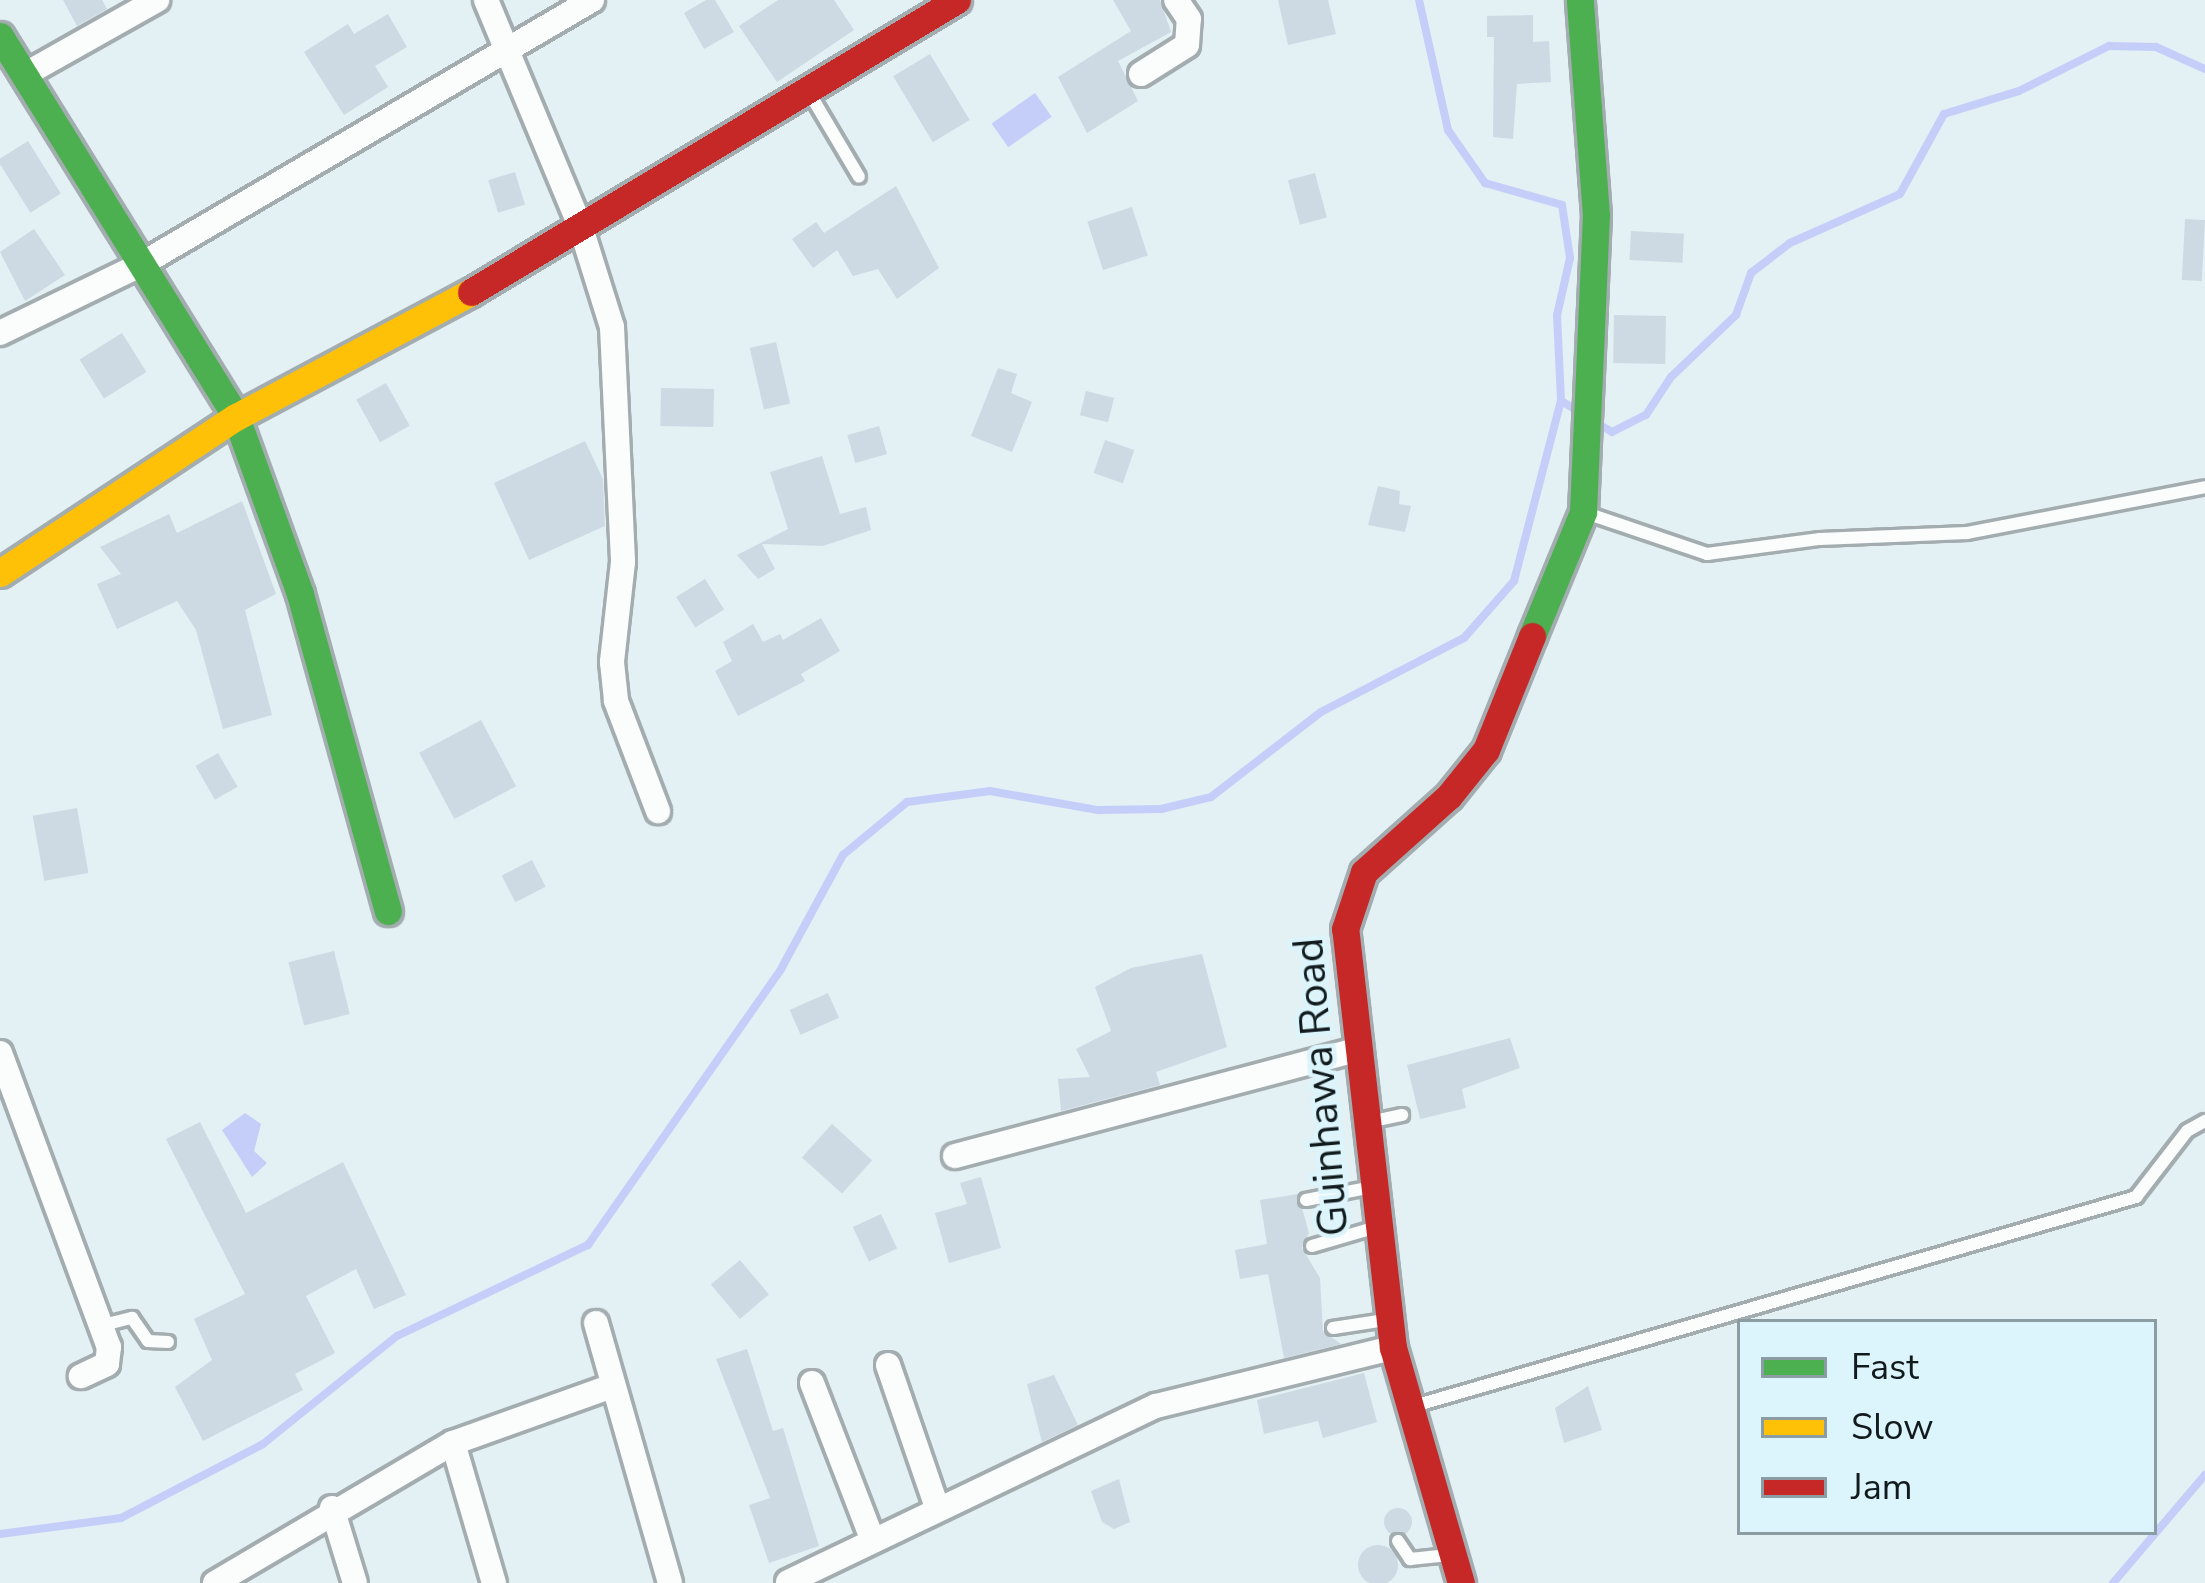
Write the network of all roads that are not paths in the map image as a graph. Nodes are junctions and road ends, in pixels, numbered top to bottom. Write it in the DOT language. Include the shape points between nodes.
graph roads {
  1 [pos="157,0"];
  2 [pos="486,0"];
  3 [pos="592,0"];
  4 [pos="957,0"];
  5 [pos="1176,0"];
  6 [pos="1580,0"];
  7 [pos="0,36"];
  8 [pos="505,52"];
  9 [pos="1141,74"];
  10 [pos="24,75"];
  11 [pos="809,93"];
  12 [pos="859,177"];
  13 [pos="581,228"];
  14 [pos="140,265"];
  15 [pos="0,333"];
  16 [pos="236,417"];
  17 [pos="2205,487"];
  18 [pos="1583,512"];
  19 [pos="0,573"];
  20 [pos="658,811"];
  21 [pos="388,911"];
  22 [pos="1354,1051"];
  23 [pos="0,1053"];
  24 [pos="1402,1115"];
  25 [pos="2205,1121"];
  26 [pos="1362,1124"];
  27 [pos="955,1156"];
  28 [pos="1370,1187"];
  29 [pos="1306,1200"];
  30 [pos="1375,1228"];
  31 [pos="1312,1246"];
  32 [pos="596,1323"];
  33 [pos="103,1325"];
  34 [pos="1333,1328"];
  35 [pos="1391,1334"];
  36 [pos="168,1342"];
  37 [pos="888,1365"];
  38 [pos="81,1376"];
  39 [pos="812,1383"];
  40 [pos="609,1387"];
  41 [pos="1407,1408"];
  42 [pos="453,1443"];
  43 [pos="937,1507"];
  44 [pos="332,1508"];
  45 [pos="873,1541"];
  46 [pos="1398,1541"];
  47 [pos="1450,1555"];
  48 [pos="225,1581"];
  49 [pos="788,1582"];
  50 [pos="355,1583"];
  51 [pos="494,1583"];
  52 [pos="670,1583"];
  53 [pos="1461,1583"];
  1 -- 10 [label="street"];
  2 -- 8 [label="street"];
  3 -- 8 [label="street"];
  4 -- 11 [label="street"];
  5 -- 9 [label="street" via="1189,19 1186,46"];
  6 -- 18 [label="street, Guinhawa Road" via="1596,215"];
  7 -- 10 [label="street"];
  8 -- 13 [label="street"];
  8 -- 14 [label="street"];
  10 -- 14 [label="street"];
  11 -- 12 [label="lane"];
  11 -- 13 [label="street"];
  13 -- 16 [label="street" via="402,333"];
  13 -- 20 [label="street" via="619,368 616,701"];
  14 -- 15 [label="street"];
  14 -- 16 [label="street"];
  16 -- 19 [label="street"];
  16 -- 21 [label="street" via="300,594"];
  17 -- 18 [label="lane" via="1967,533 1820,538 1707,554"];
  18 -- 22 [label="street, Guinhawa Road" via="1486,750 1449,796 1384,848 1351,901 1345,929"];
  22 -- 26 [label="street, Guinhawa Road"];
  22 -- 27 [label="street"];
  23 -- 33 [label="street"];
  24 -- 26 [label="lane"];
  25 -- 41 [label="lane" via="2187,1131 2136,1197"];
  26 -- 28 [label="street, Guinhawa Road"];
  28 -- 29 [label="lane"];
  28 -- 30 [label="street, Guinhawa Road"];
  30 -- 31 [label="lane"];
  30 -- 35 [label="street, Guinhawa Road"];
  32 -- 40 [label="street"];
  33 -- 36 [label="lane" via="132,1318 148,1341"];
  33 -- 38 [label="street" via="107,1364"];
  34 -- 35 [label="lane"];
  35 -- 41 [label="street, Guinhawa Road"];
  35 -- 43 [label="street" via="1156,1406 1022,1476"];
  37 -- 43 [label="street"];
  39 -- 45 [label="street"];
  40 -- 42 [label="street"];
  40 -- 52 [label="street"];
  41 -- 47 [label="street, Guinhawa Road"];
  42 -- 44 [label="street"];
  42 -- 51 [label="street"];
  43 -- 45 [label="street"];
  44 -- 48 [label="street"];
  44 -- 50 [label="street"];
  45 -- 49 [label="street"];
  46 -- 47 [label="lane" via="1410,1559"];
  47 -- 53 [label="street, Guinhawa Road"];
}
